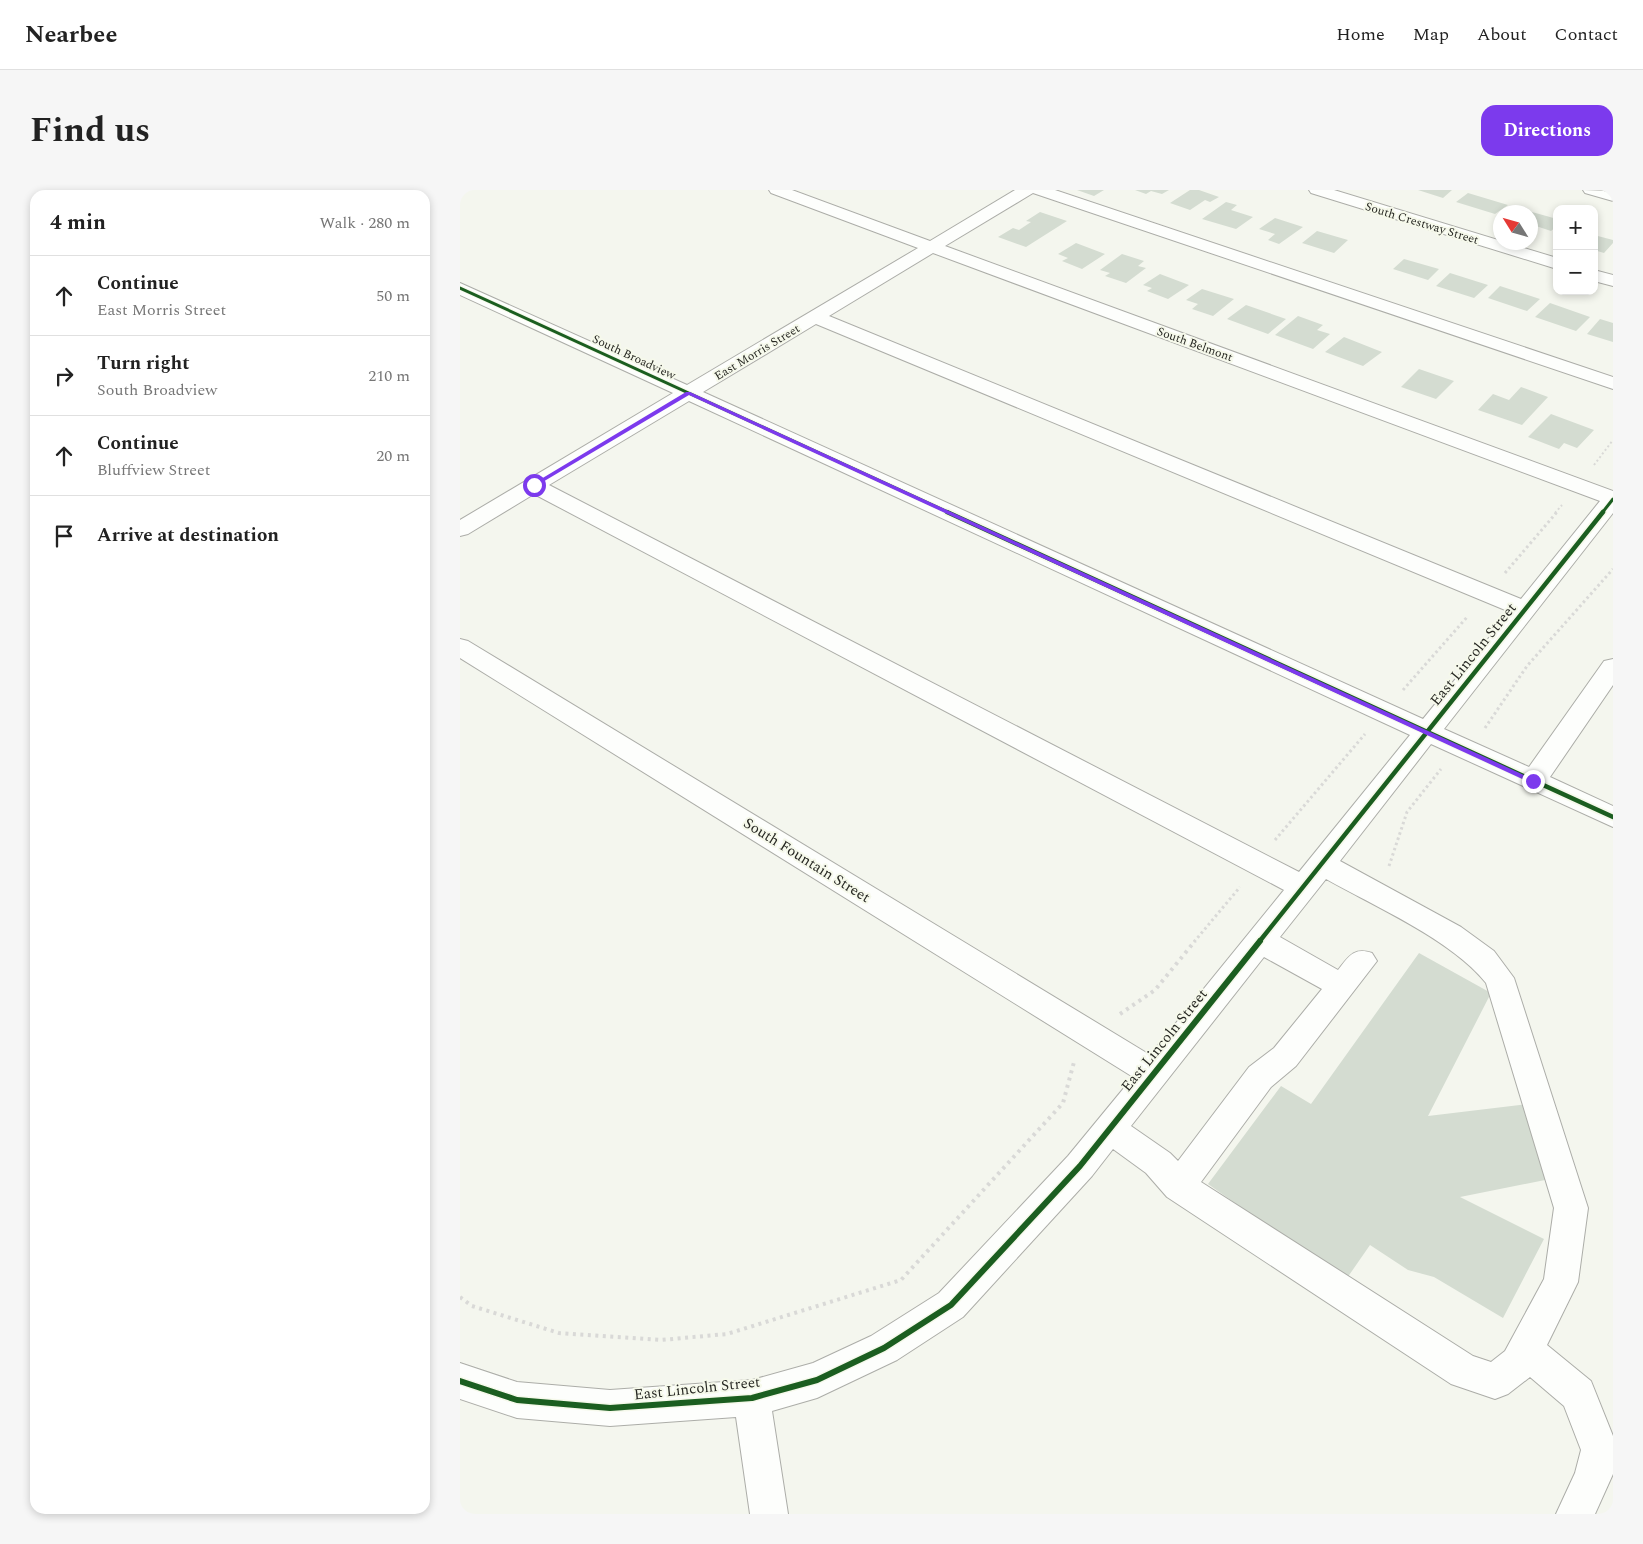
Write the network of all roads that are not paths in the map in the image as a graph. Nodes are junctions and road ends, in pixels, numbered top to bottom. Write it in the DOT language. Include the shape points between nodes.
graph roads {
  1 [pos="777,190"];
  2 [pos="1027,190"];
  3 [pos="1039,190"];
  4 [pos="1317,190"];
  5 [pos="1591,190"];
  6 [pos="1613,196"];
  7 [pos="932,247"];
  8 [pos="1553,263"];
  9 [pos="1598,276"];
  10 [pos="1613,281"];
  11 [pos="460,288"];
  12 [pos="815,317"];
  13 [pos="1613,383"];
  14 [pos="688,393"];
  15 [pos="534,485"];
  16 [pos="1613,498"];
  17 [pos="460,529"];
  18 [pos="1524,609"];
  19 [pos="460,647"];
  20 [pos="1613,667"];
  21 [pos="1426,732"];
  22 [pos="1533,781"];
  23 [pos="1613,817"];
  24 [pos="1312,875"];
  25 [pos="1260,940"];
  26 [pos="1362,961"];
  27 [pos="1341,986"];
  28 [pos="1153,1074"];
  29 [pos="1110,1128"];
  30 [pos="1179,1186"];
  31 [pos="1526,1350"];
  32 [pos="460,1381"];
  33 [pos="752,1398"];
  34 [pos="769,1514"];
  35 [pos="1575,1514"];
  1 -- 7 [label="street, South Belmont"];
  2 -- 7 [label="street, East Morris Street"];
  3 -- 13 [label="street"];
  4 -- 8 [label="street, South Crestway Street"];
  5 -- 6 [label="street"];
  7 -- 12 [label="street, East Morris Street"];
  7 -- 16 [label="street, South Belmont"];
  9 -- 10 [label="street"];
  11 -- 14 [label="street, South Broadview"];
  12 -- 14 [label="street, East Morris Street"];
  12 -- 18 [label="street"];
  14 -- 15 [label="street, East Morris Street"];
  14 -- 21 [label="street, South Broadview"];
  15 -- 17 [label="street, East Morris Street"];
  15 -- 24 [label="street"];
  16 -- 18 [label="street, East Lincoln Street"];
  18 -- 21 [label="street, East Lincoln Street"];
  19 -- 28 [label="street, South Fountain Street"];
  20 -- 22 [label="street"];
  21 -- 22 [label="street, South Broadview"];
  21 -- 24 [label="street, East Lincoln Street"];
  22 -- 23 [label="street, South Broadview"];
  24 -- 25 [label="street, East Lincoln Street"];
  24 -- 31 [label="street" via="1450,935 1484,959 1499,978 1572,1208 1561,1282"];
  25 -- 27 [label="street"];
  25 -- 28 [label="street, East Lincoln Street"];
  26 -- 27 [label="street"];
  27 -- 30 [label="street" via="1285,1057 1260,1077"];
  28 -- 29 [label="street, East Lincoln Street"];
  29 -- 30 [label="street" via="1158,1163"];
  29 -- 33 [label="street, East Lincoln Street" via="1080,1166 951,1305 884,1348 817,1380"];
  30 -- 31 [label="street" via="1464,1371 1495,1381 1518,1364"];
  31 -- 35 [label="street" via="1578,1394 1600,1450 1593,1478"];
  32 -- 33 [label="street, East Lincoln Street" via="517,1400 610,1408"];
  33 -- 34 [label="street"];
}
